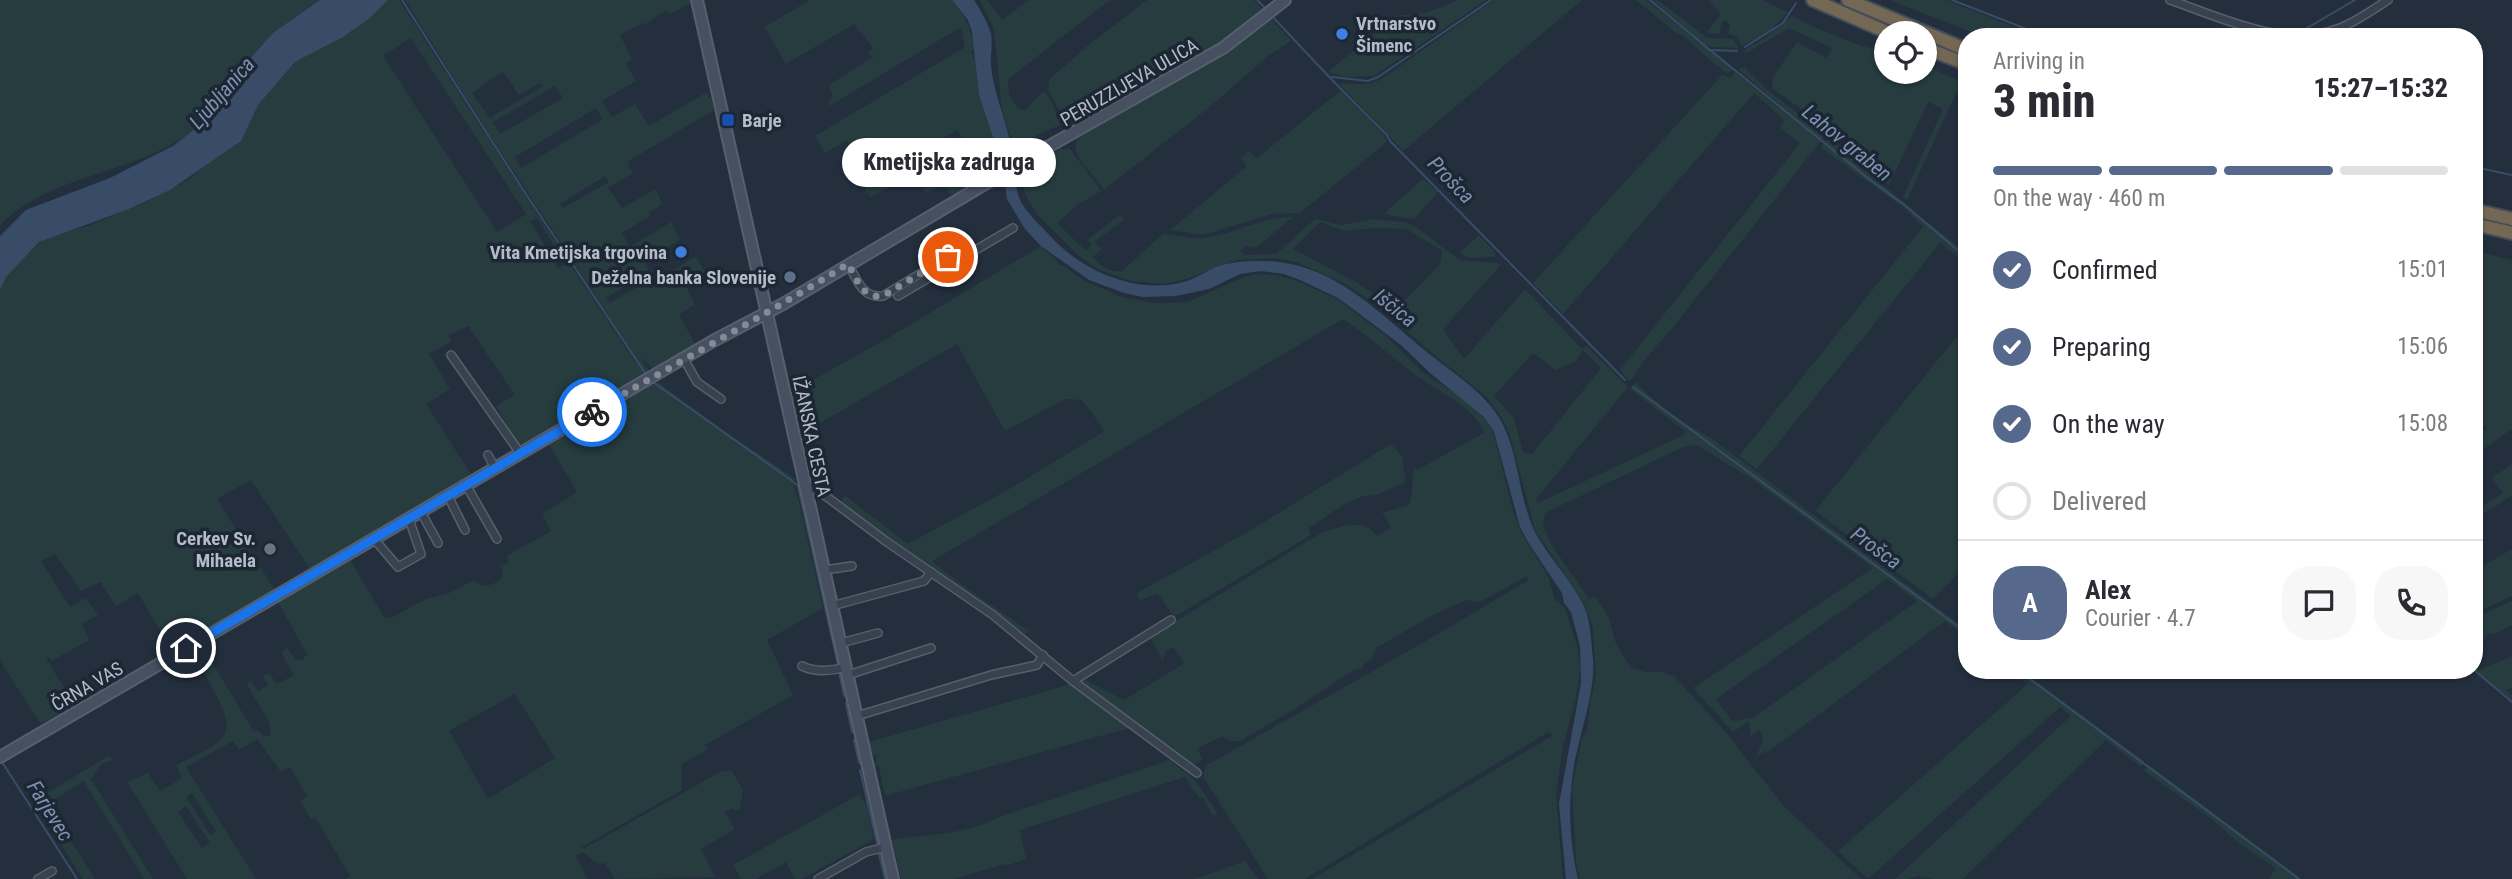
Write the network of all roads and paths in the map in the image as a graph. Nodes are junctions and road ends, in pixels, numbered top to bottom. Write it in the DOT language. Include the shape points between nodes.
graph roads {
  1 [pos="697,0"];
  2 [pos="1813,0"];
  3 [pos="1848,0"];
  4 [pos="1859,0"];
  5 [pos="2170,0"];
  6 [pos="2388,0"];
  7 [pos="1280,4"];
  8 [pos="1874,26"];
  9 [pos="2260,28"];
  10 [pos="2339,28"];
  11 [pos="1945,41"];
  12 [pos="1958,46"];
  13 [pos="1937,53"];
  14 [pos="1958,61"];
  15 [pos="2483,213"];
  16 [pos="2512,219"];
  17 [pos="2483,226"];
  18 [pos="1013,228"];
  19 [pos="2512,233"];
  20 [pos="948,257"];
  21 [pos="848,264"];
  22 [pos="898,296"];
  23 [pos="768,312"];
  24 [pos="452,355"];
  25 [pos="684,359"];
  26 [pos="720,399"];
  27 [pos="520,453"];
  28 [pos="488,455"];
  29 [pos="495,468"];
  30 [pos="466,485"];
  31 [pos="805,485"];
  32 [pos="448,496"];
  33 [pos="421,512"];
  34 [pos="409,519"];
  35 [pos="465,530"];
  36 [pos="374,539"];
  37 [pos="497,539"];
  38 [pos="438,543"];
  39 [pos="852,566"];
  40 [pos="824,570"];
  41 [pos="931,572"];
  42 [pos="832,606"];
  43 [pos="1171,620"];
  44 [pos="878,633"];
  45 [pos="841,643"];
  46 [pos="931,648"];
  47 [pos="1043,655"];
  48 [pos="802,666"];
  49 [pos="847,671"];
  50 [pos="1073,681"];
  51 [pos="857,716"];
  52 [pos="3,755"];
  53 [pos="1197,773"];
  54 [pos="886,847"];
  55 [pos="52,871"];
  56 [pos="38,879"];
  57 [pos="818,879"];
  58 [pos="893,879"];
  1 -- 23 [label="street, IŽANSKA CESTA"];
  2 -- 8 [label="highway"];
  3 -- 11 [label="highway"];
  4 -- 11 [label="highway"];
  5 -- 9 [label="street"];
  6 -- 10 [label="street"];
  7 -- 21 [label="street, PERUZZIJEVA ULICA" via="1223,48"];
  11 -- 12 [label="highway"];
  13 -- 14 [label="highway"];
  15 -- 16 [label="highway"];
  17 -- 19 [label="highway"];
  18 -- 22 [label="street"];
  20 -- 21 [label="street" via="875,298 864,292"];
  21 -- 23 [label="street, PERUZZIJEVA ULICA"];
  23 -- 25 [label="street, ČRNA VAS"];
  23 -- 31 [label="street, IŽANSKA CESTA"];
  24 -- 27 [label="street"];
  25 -- 26 [label="street" via="697,382"];
  25 -- 27 [label="street, ČRNA VAS"];
  27 -- 29 [label="street, ČRNA VAS"];
  28 -- 29 [label="street"];
  29 -- 30 [label="street, ČRNA VAS"];
  30 -- 32 [label="street, ČRNA VAS"];
  30 -- 37 [label="street"];
  31 -- 40 [label="street, IŽANSKA CESTA"];
  31 -- 41 [label="street"];
  32 -- 33 [label="street, ČRNA VAS"];
  32 -- 35 [label="street"];
  33 -- 34 [label="street, ČRNA VAS"];
  33 -- 38 [label="street"];
  34 -- 36 [label="street, ČRNA VAS"];
  34 -- 36 [label="street" via="421,554 398,567"];
  36 -- 52 [label="street, ČRNA VAS"];
  39 -- 40 [label="street"];
  40 -- 42 [label="street, IŽANSKA CESTA"];
  41 -- 42 [label="street" via="925,581"];
  41 -- 47 [label="street"];
  42 -- 45 [label="street, IŽANSKA CESTA"];
  43 -- 50 [label="street"];
  44 -- 45 [label="street"];
  45 -- 49 [label="street, IŽANSKA CESTA"];
  46 -- 49 [label="street"];
  47 -- 50 [label="street"];
  47 -- 51 [label="street" via="1037,665"];
  48 -- 49 [label="street"];
  49 -- 51 [label="street, IŽANSKA CESTA"];
  50 -- 53 [label="street"];
  51 -- 54 [label="street, IŽANSKA CESTA"];
  54 -- 57 [label="street" via="866,852"];
  54 -- 58 [label="street, IŽANSKA CESTA"];
  55 -- 56 [label="street"];
}
